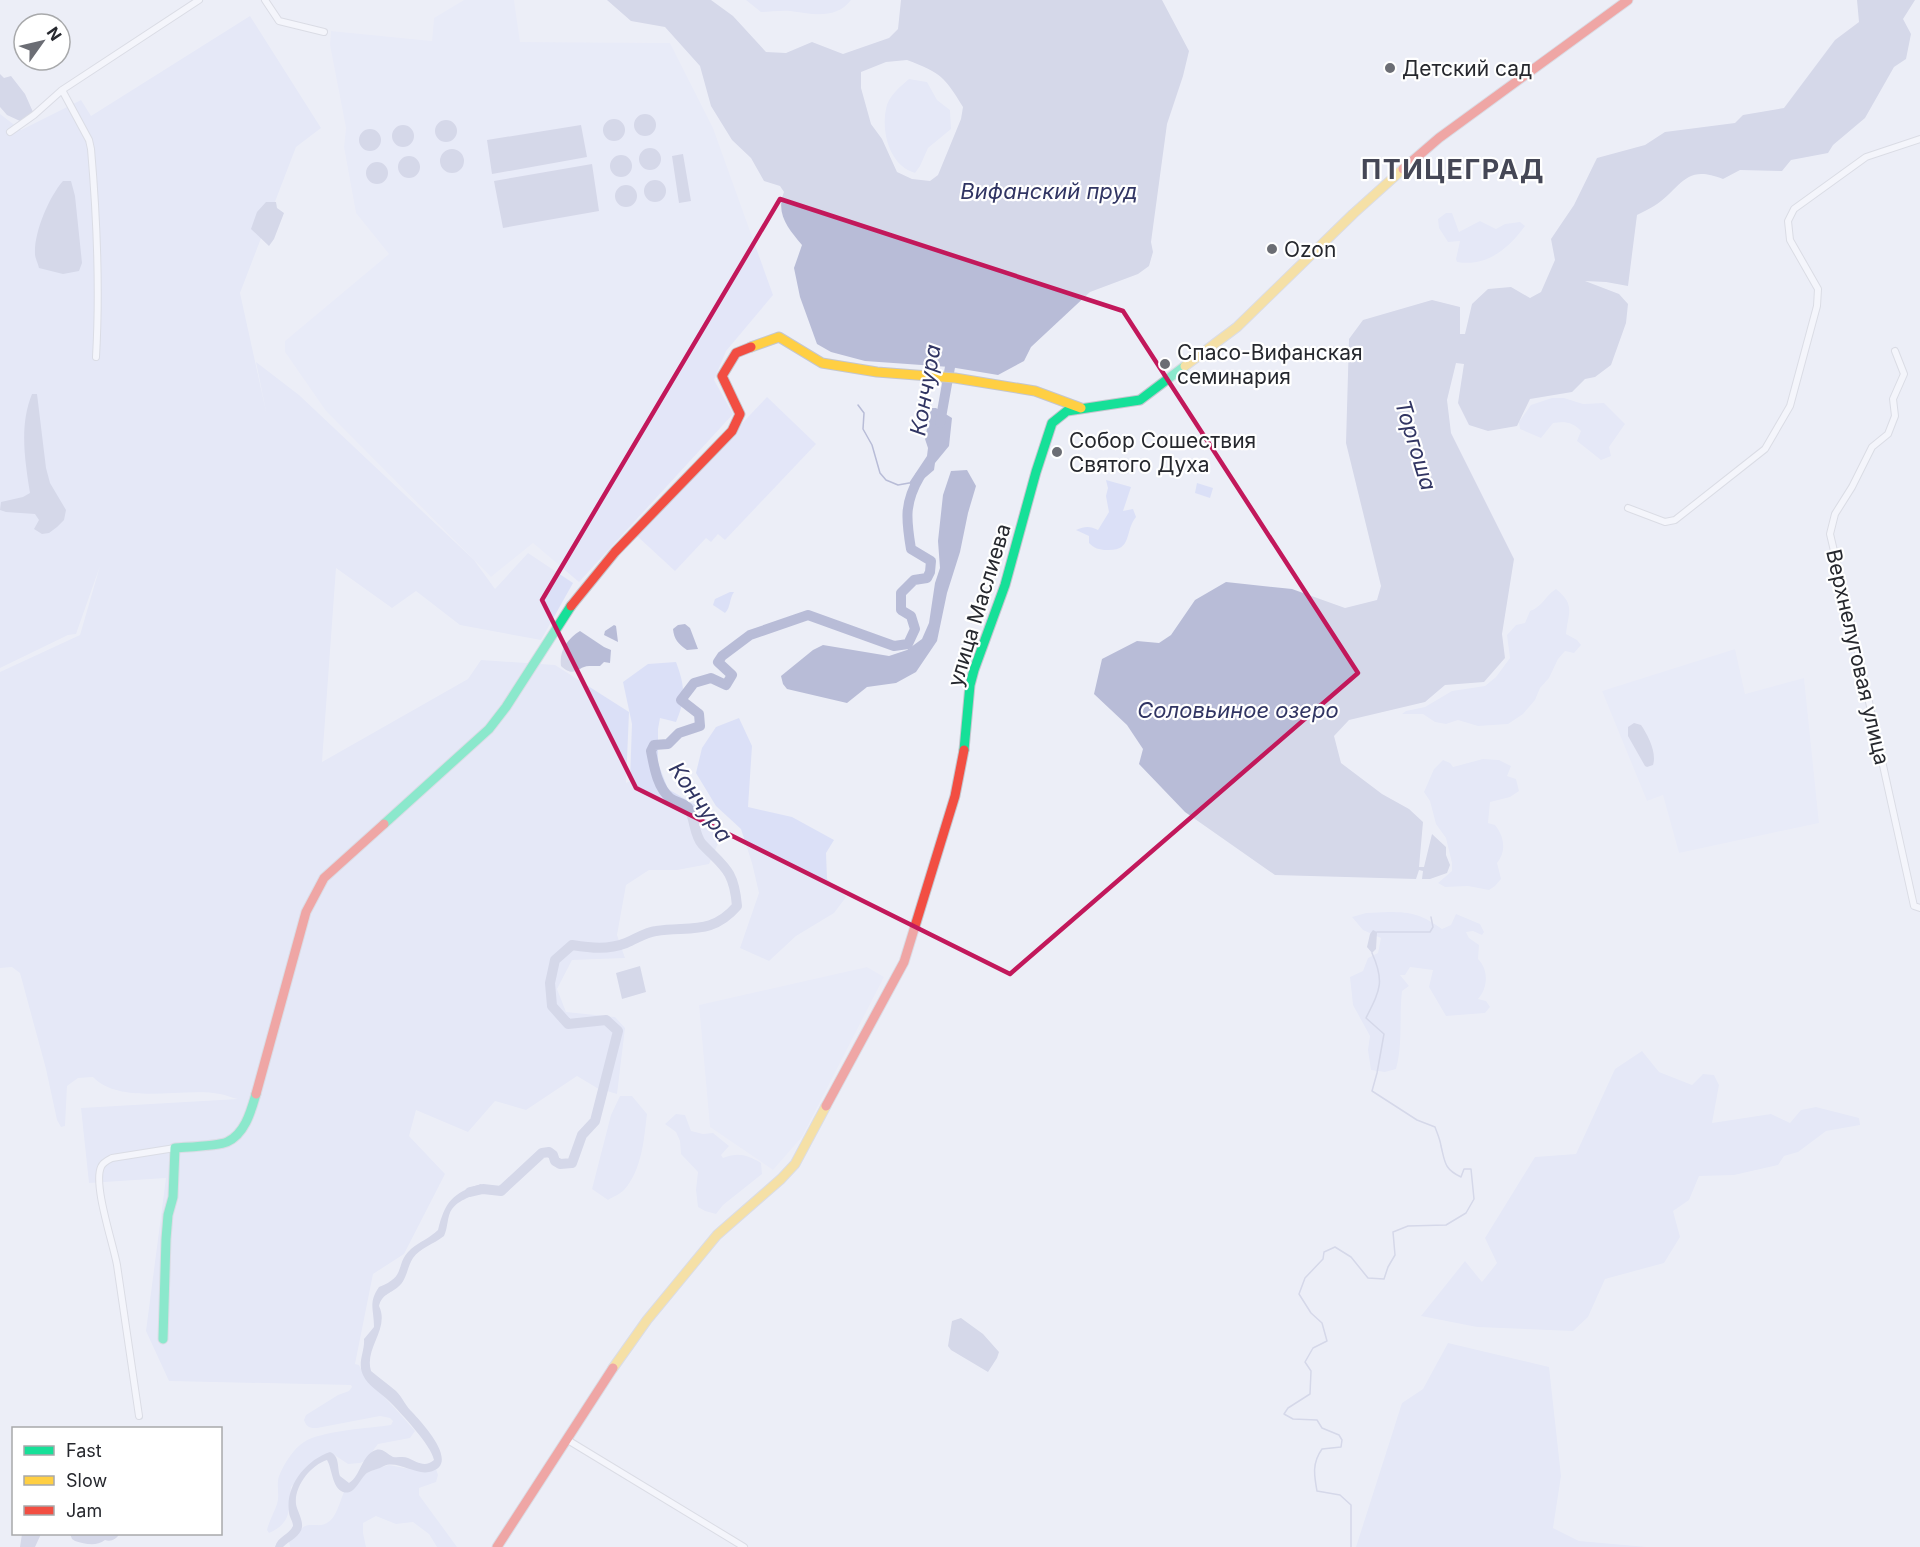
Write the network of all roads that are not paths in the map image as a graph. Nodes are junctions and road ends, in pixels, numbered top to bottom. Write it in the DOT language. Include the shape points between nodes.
graph roads {
  1 [pos="199,0"];
  2 [pos="264,0"];
  3 [pos="1628,0"];
  4 [pos="324,32"];
  5 [pos="62,90"];
  6 [pos="10,132"];
  7 [pos="1920,139"];
  8 [pos="1895,351"];
  9 [pos="96,357"];
  10 [pos="1083,409"];
  11 [pos="1628,508"];
  12 [pos="1920,908"];
  13 [pos="175,1148"];
  14 [pos="163,1339"];
  15 [pos="139,1416"];
  16 [pos="566,1439"];
  17 [pos="497,1547"];
  18 [pos="744,1547"];
  1 -- 5 [label="street"];
  2 -- 4 [label="street" via="279,21"];
  3 -- 10 [label="street" via="1439,138 1353,214 1237,327 1140,400"];
  5 -- 6 [label="street"];
  5 -- 9 [label="street" via="92,150 97,223"];
  7 -- 11 [label="street" via="1866,158 1794,208 1788,221 1790,240 1818,289 1817,306 1790,406 1765,448 1675,520 1665,522"];
  8 -- 12 [label="street, Верхнелуговая улица" via="1904,374 1893,399 1895,416 1888,434 1872,447 1835,514 1830,534 1914,906"];
  10 -- 13 [label="street" via="1035,391 822,363 779,337 736,353 722,376 740,414 732,431 615,552 571,605 489,729 324,878 306,912 250,1115 242,1129 227,1142"];
  10 -- 16 [label="street, улица Маслиева" via="1067,411 1052,423 1036,472 1005,585 974,670 955,796 900,971 795,1164 700,1254 642,1326"];
  13 -- 14 [label="street" via="166,1239"];
  13 -- 15 [label="street" via="112,1158 100,1168 100,1196 116,1257"];
  16 -- 17 [label="street, улица Маслиева"];
  16 -- 18 [label="street"];
}
